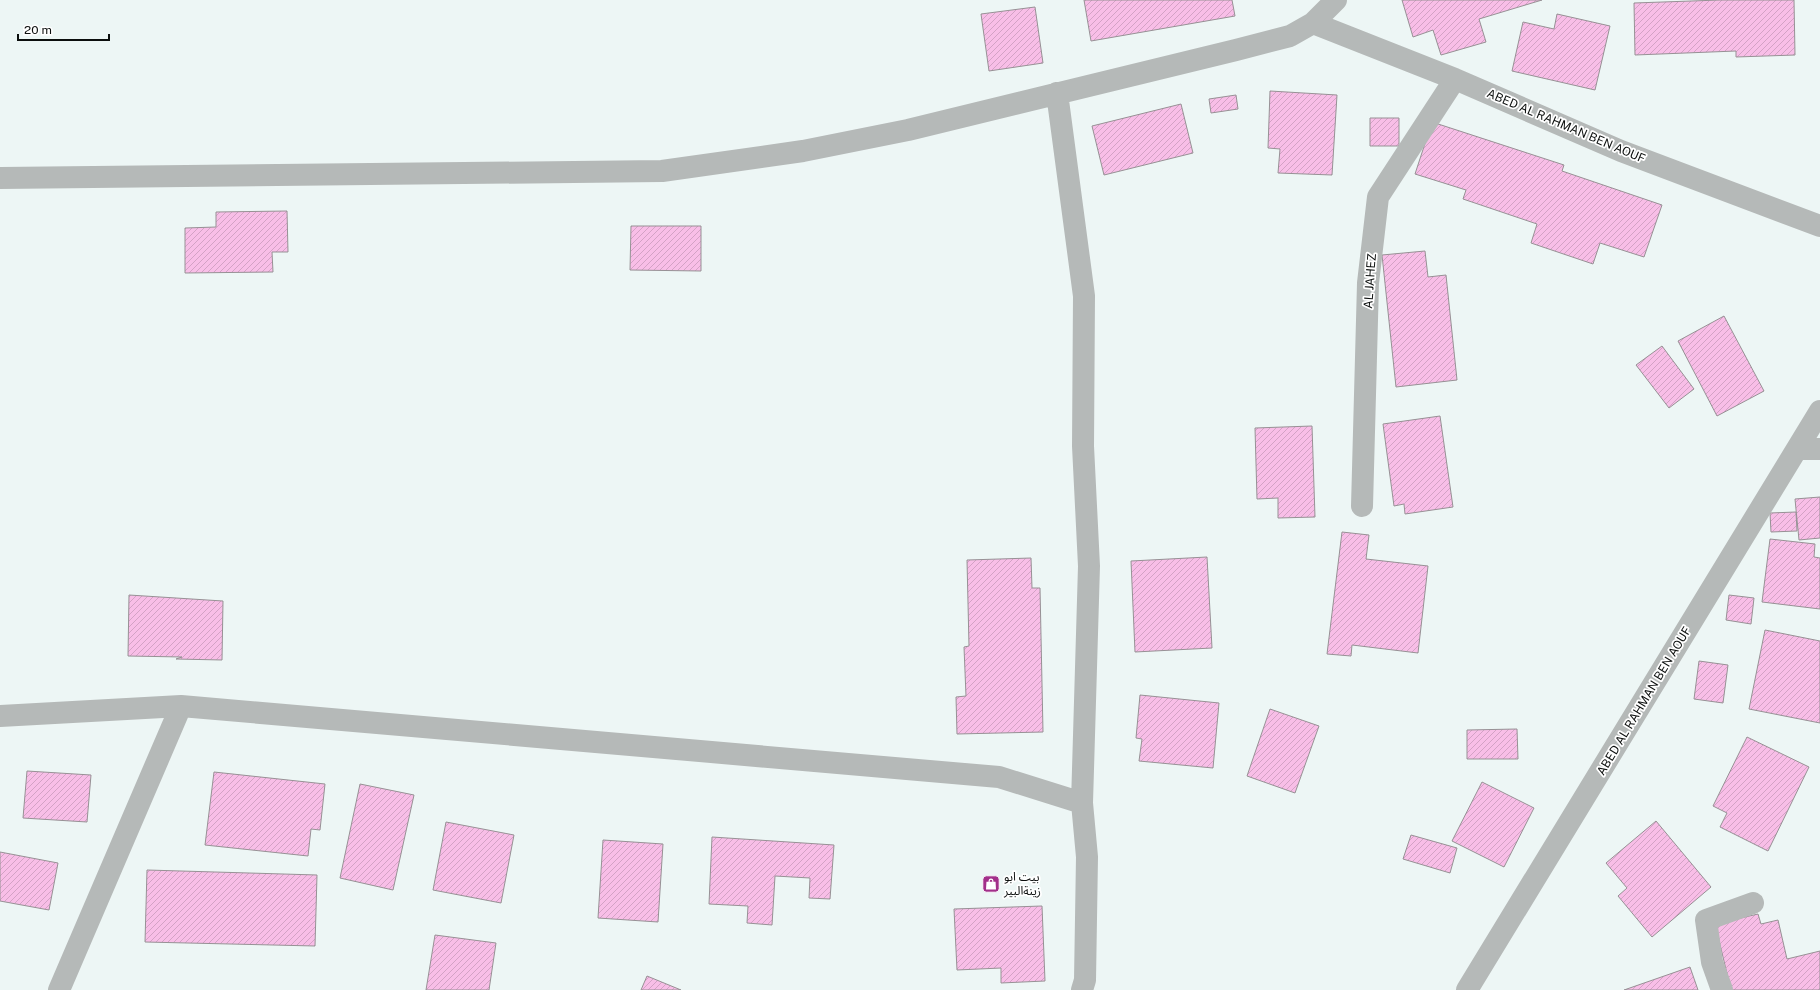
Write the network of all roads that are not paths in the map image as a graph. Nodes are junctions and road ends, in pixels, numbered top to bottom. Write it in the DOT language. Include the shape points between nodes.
graph roads {
  1 [pos="1336,0"];
  2 [pos="1313,23"];
  3 [pos="1455,79"];
  4 [pos="1057,93"];
  5 [pos="0,178"];
  6 [pos="1820,226"];
  7 [pos="1820,412"];
  8 [pos="1798,449"];
  9 [pos="1820,449"];
  10 [pos="1362,506"];
  11 [pos="181,706"];
  12 [pos="0,716"];
  13 [pos="1082,803"];
  14 [pos="1753,903"];
  15 [pos="59,990"];
  16 [pos="1082,990"];
  17 [pos="1467,990"];
  18 [pos="1722,990"];
  1 -- 2 [label="street"];
  2 -- 3 [label="street, ABED AL RAHMAN BEN AOUF"];
  2 -- 4 [label="street" via="1290,36"];
  3 -- 6 [label="street, ABED AL RAHMAN BEN AOUF" via="1621,151"];
  3 -- 10 [label="street, AL JAHEZ" via="1378,197 1368,283"];
  4 -- 5 [label="street" via="908,130 803,151 662,171"];
  4 -- 13 [label="street" via="1084,296 1083,446 1089,566"];
  7 -- 8 [label="street, ABED AL RAHMAN BEN AOUF"];
  8 -- 9 [label="street"];
  8 -- 17 [label="street, ABED AL RAHMAN BEN AOUF"];
  11 -- 12 [label="street"];
  11 -- 13 [label="street" via="999,777"];
  11 -- 15 [label="street"];
  13 -- 16 [label="street" via="1087,857 1086,980"];
  14 -- 18 [label="street" via="1706,920 1712,962"];
}
